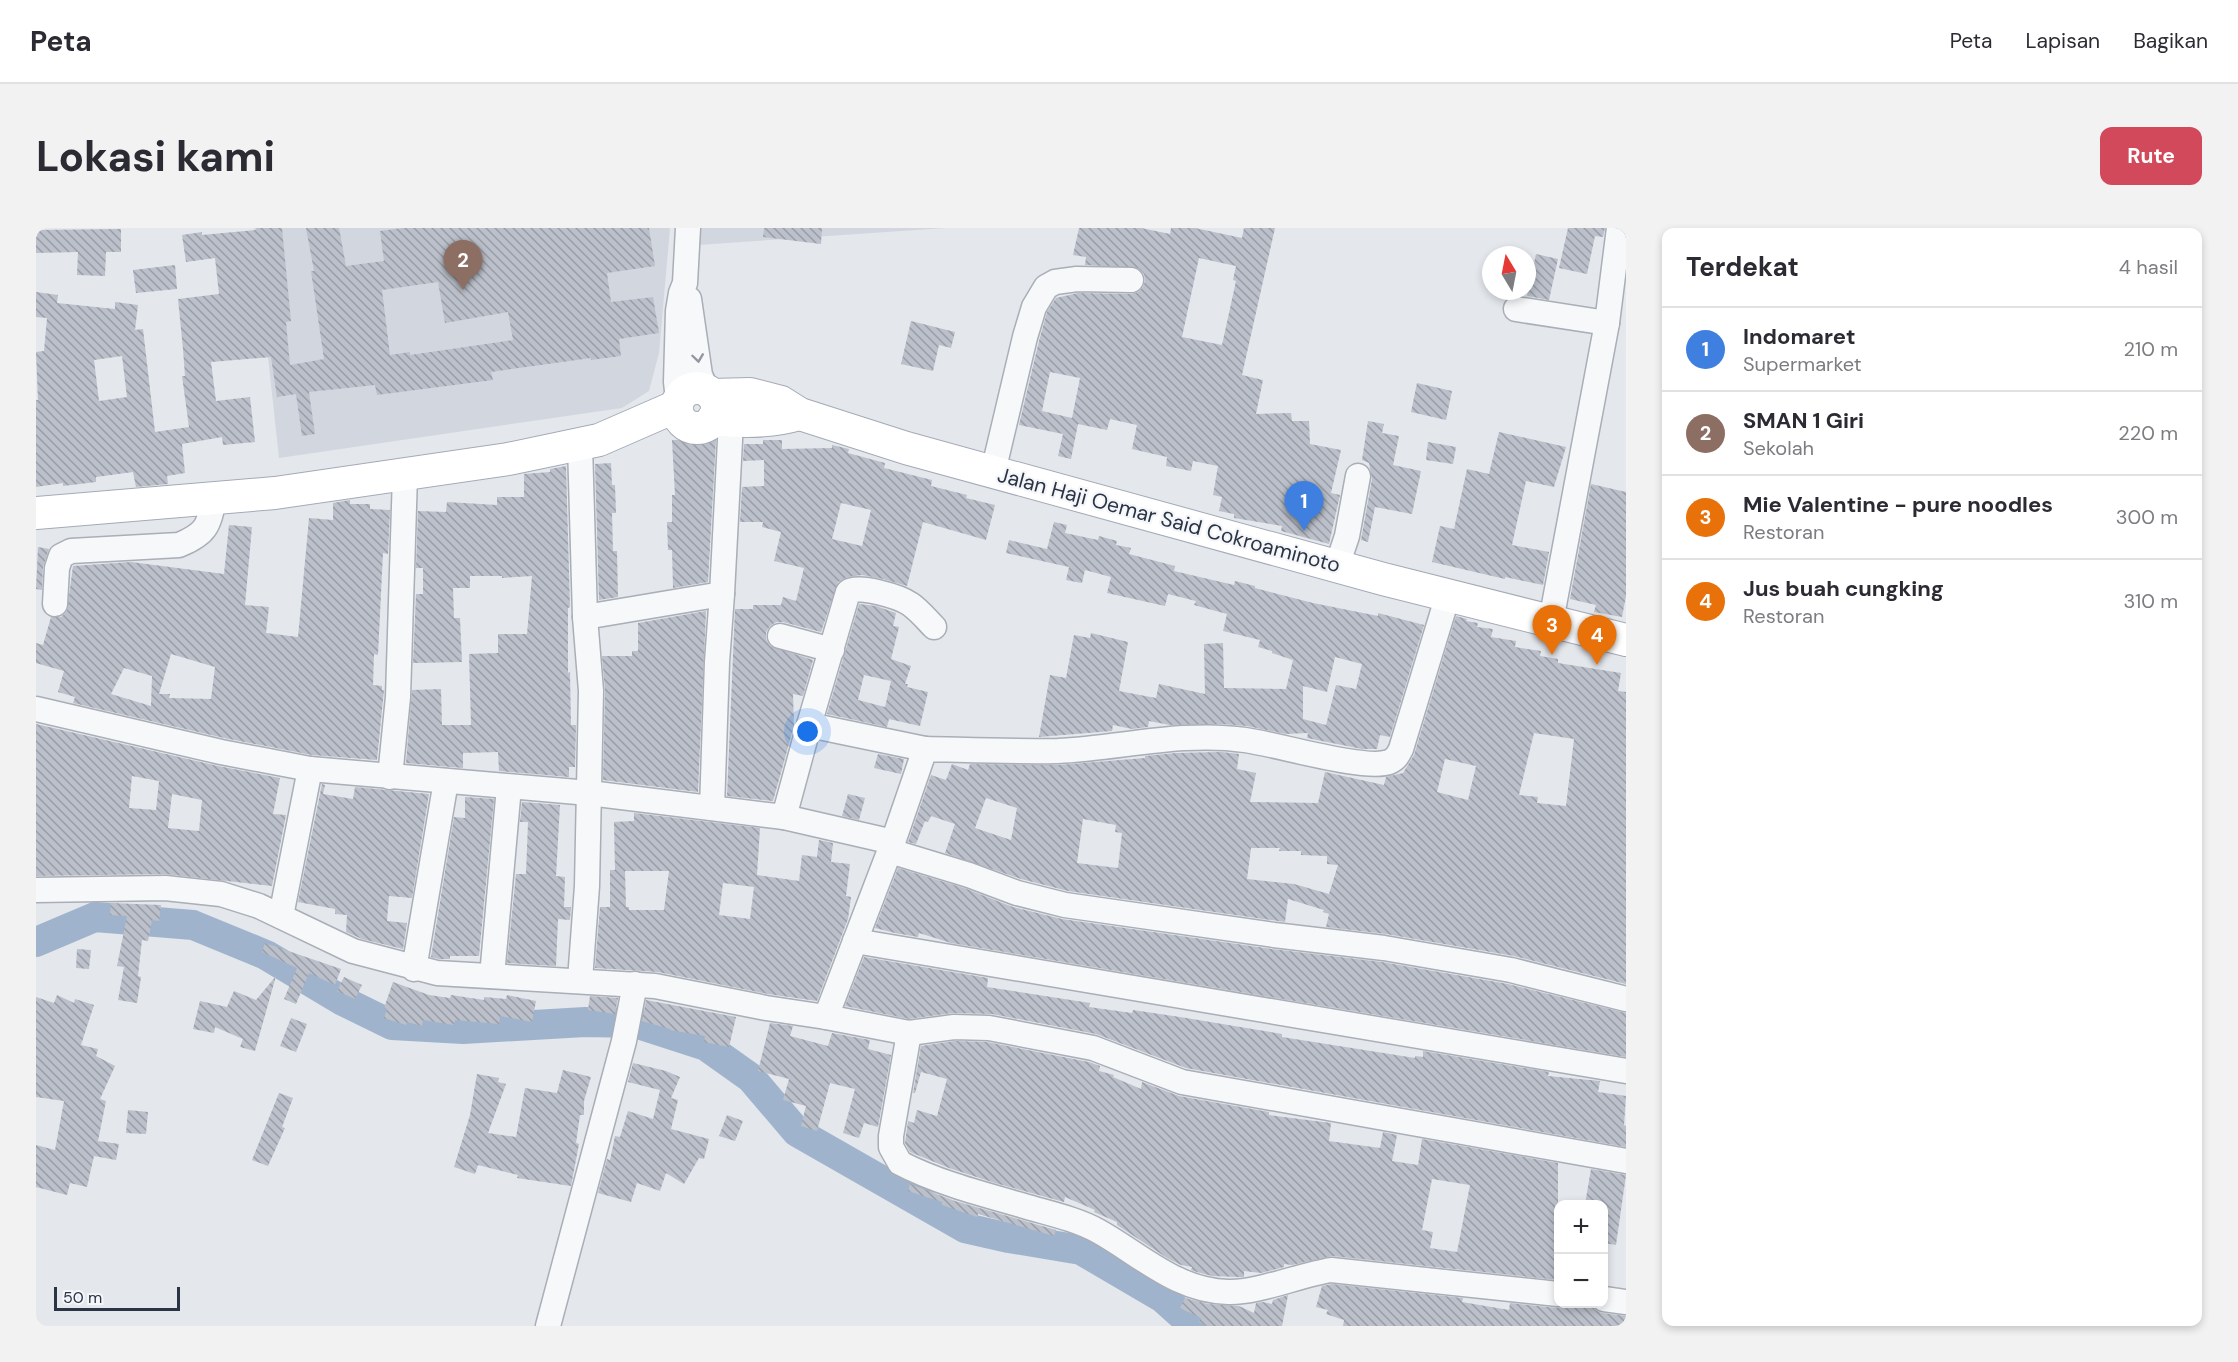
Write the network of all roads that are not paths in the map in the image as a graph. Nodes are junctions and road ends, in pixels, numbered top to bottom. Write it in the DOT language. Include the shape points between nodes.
graph roads {
  1 [pos="688,228"];
  2 [pos="1619,228"];
  3 [pos="1131,279"];
  4 [pos="1516,309"];
  5 [pos="1606,323"];
  6 [pos="701,408"];
  7 [pos="590,443"];
  8 [pos="993,472"];
  9 [pos="405,475"];
  10 [pos="1358,476"];
  11 [pos="214,498"];
  12 [pos="36,513"];
  13 [pos="1337,566"];
  14 [pos="722,594"];
  15 [pos="1448,595"];
  16 [pos="55,604"];
  17 [pos="585,617"];
  18 [pos="1551,621"];
  19 [pos="934,627"];
  20 [pos="780,636"];
  21 [pos="1626,640"];
  22 [pos="832,650"];
  23 [pos="36,709"];
  24 [pos="809,725"];
  25 [pos="925,749"];
  26 [pos="310,769"];
  27 [pos="390,777"];
  28 [pos="446,782"];
  29 [pos="509,787"];
  30 [pos="589,793"];
  31 [pos="712,808"];
  32 [pos="784,817"];
  33 [pos="891,846"];
  34 [pos="36,890"];
  35 [pos="281,916"];
  36 [pos="855,941"];
  37 [pos="414,969"];
  38 [pos="492,976"];
  39 [pos="580,980"];
  40 [pos="634,994"];
  41 [pos="1626,999"];
  42 [pos="826,1017"];
  43 [pos="909,1033"];
  44 [pos="1626,1071"];
  45 [pos="1626,1161"];
  46 [pos="1554,1294"];
  47 [pos="1608,1300"];
  48 [pos="1626,1302"];
  49 [pos="548,1326"];
  1 -- 6 [label="street" via="685,283 678,311 676,382"];
  2 -- 5 [label="street"];
  3 -- 8 [label="street" via="1077,279 1046,287 1034,307 1025,337"];
  4 -- 5 [label="street"];
  5 -- 18 [label="street"];
  6 -- 7 [label="main road, Jalan Haji Oemar Said Cokroaminoto"];
  6 -- 8 [label="main road, Jalan Haji Oemar Said Cokroaminoto" via="785,418 800,414"];
  6 -- 14 [label="street"];
  7 -- 9 [label="main road, Jalan Haji Oemar Said Cokroaminoto"];
  7 -- 17 [label="street"];
  8 -- 13 [label="main road, Jalan Haji Oemar Said Cokroaminoto"];
  9 -- 11 [label="main road, Jalan Haji Oemar Said Cokroaminoto"];
  9 -- 27 [label="street" via="398,697"];
  10 -- 13 [label="street"];
  11 -- 12 [label="main road, Jalan Haji Oemar Said Cokroaminoto"];
  11 -- 16 [label="street" via="206,529 179,545 71,551 61,556"];
  13 -- 15 [label="main road, Jalan Haji Oemar Said Cokroaminoto"];
  14 -- 17 [label="street"];
  14 -- 31 [label="street"];
  15 -- 18 [label="main road, Jalan Haji Oemar Said Cokroaminoto"];
  15 -- 25 [label="street" via="1401,749 1397,757 1386,763 1364,763 1208,736 1058,751"];
  17 -- 30 [label="street" via="591,691"];
  18 -- 21 [label="main road, Jalan Haji Oemar Said Cokroaminoto"];
  19 -- 22 [label="street" via="910,603 853,588 848,592"];
  20 -- 22 [label="street"];
  22 -- 24 [label="street"];
  23 -- 26 [label="street"];
  24 -- 25 [label="street"];
  24 -- 32 [label="street"];
  25 -- 33 [label="street"];
  26 -- 27 [label="street"];
  26 -- 35 [label="street"];
  27 -- 28 [label="street"];
  28 -- 29 [label="street"];
  28 -- 37 [label="street"];
  29 -- 30 [label="street"];
  29 -- 38 [label="street"];
  30 -- 31 [label="street"];
  30 -- 39 [label="street"];
  31 -- 32 [label="street"];
  32 -- 33 [label="street"];
  33 -- 36 [label="street"];
  33 -- 41 [label="street" via="1017,893 1065,905 1384,948 1511,970"];
  34 -- 35 [label="street" via="165,888 221,894"];
  35 -- 37 [label="street" via="353,951"];
  36 -- 42 [label="street"];
  36 -- 44 [label="street"];
  37 -- 38 [label="street"];
  38 -- 39 [label="street"];
  39 -- 40 [label="street"];
  40 -- 42 [label="street" via="655,986"];
  40 -- 49 [label="street"];
  42 -- 43 [label="street"];
  43 -- 45 [label="street" via="954,1027 989,1028 1093,1048 1182,1083"];
  43 -- 46 [label="street" via="891,1136 891,1146 900,1163 970,1190 1072,1219 1188,1285 1230,1292 1331,1270"];
  47 -- 48 [label="street"];
}
